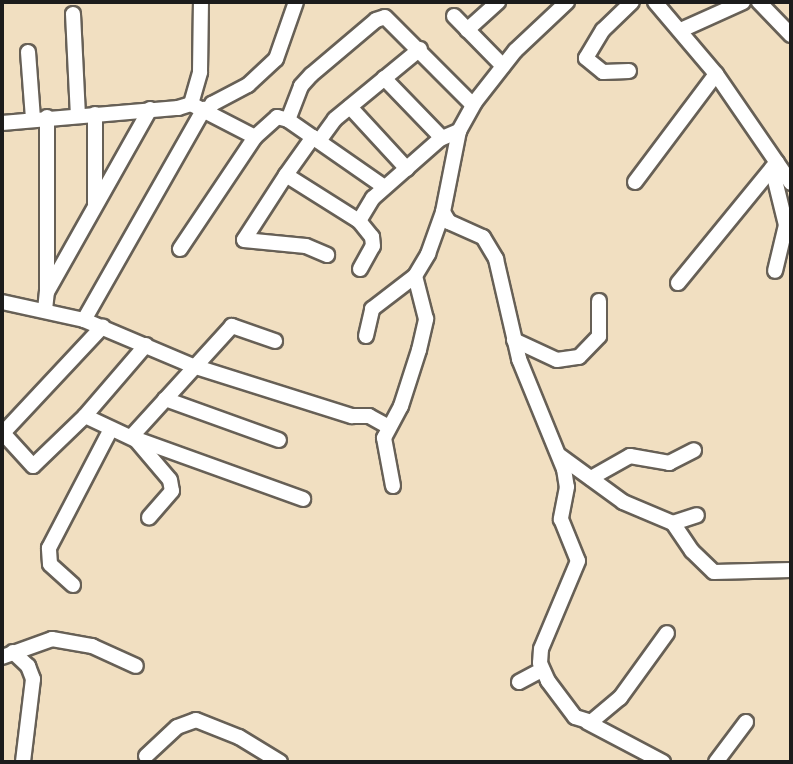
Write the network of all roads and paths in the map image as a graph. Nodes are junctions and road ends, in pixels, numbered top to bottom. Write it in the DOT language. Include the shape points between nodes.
graph roads {
  1 [pos="201,2"];
  2 [pos="296,2"];
  3 [pos="498,2"];
  4 [pos="567,2"];
  5 [pos="632,2"];
  6 [pos="655,2"];
  7 [pos="743,2"];
  8 [pos="759,2"];
  9 [pos="72,14"];
  10 [pos="454,16"];
  11 [pos="467,30"];
  12 [pos="681,30"];
  13 [pos="791,35"];
  14 [pos="420,49"];
  15 [pos="28,52"];
  16 [pos="503,66"];
  17 [pos="629,71"];
  18 [pos="716,74"];
  19 [pos="384,78"];
  20 [pos="473,105"];
  21 [pos="349,107"];
  22 [pos="201,108"];
  23 [pos="150,109"];
  24 [pos="95,114"];
  25 [pos="78,116"];
  26 [pos="40,118"];
  27 [pos="288,120"];
  28 [pos="2,123"];
  29 [pos="458,131"];
  30 [pos="255,137"];
  31 [pos="442,138"];
  32 [pos="316,139"];
  33 [pos="774,165"];
  34 [pos="407,169"];
  35 [pos="286,175"];
  36 [pos="635,182"];
  37 [pos="791,183"];
  38 [pos="383,186"];
  39 [pos="94,207"];
  40 [pos="443,212"];
  41 [pos="359,221"];
  42 [pos="180,249"];
  43 [pos="327,256"];
  44 [pos="360,269"];
  45 [pos="775,271"];
  46 [pos="415,276"];
  47 [pos="678,283"];
  48 [pos="2,292"];
  49 [pos="47,292"];
  50 [pos="599,301"];
  51 [pos="2,302"];
  52 [pos="45,310"];
  53 [pos="84,320"];
  54 [pos="103,326"];
  55 [pos="366,336"];
  56 [pos="514,340"];
  57 [pos="275,341"];
  58 [pos="146,345"];
  59 [pos="193,366"];
  60 [pos="165,399"];
  61 [pos="85,416"];
  62 [pos="387,426"];
  63 [pos="111,429"];
  64 [pos="131,437"];
  65 [pos="279,440"];
  66 [pos="694,450"];
  67 [pos="560,456"];
  68 [pos="591,478"];
  69 [pos="393,486"];
  70 [pos="303,499"];
  71 [pos="697,515"];
  72 [pos="149,517"];
  73 [pos="673,523"];
  74 [pos="791,570"];
  75 [pos="73,585"];
  76 [pos="667,633"];
  77 [pos="7,654"];
  78 [pos="136,666"];
  79 [pos="542,670"];
  80 [pos="519,682"];
  81 [pos="587,722"];
  82 [pos="746,722"];
  83 [pos="146,756"];
  84 [pos="23,762"];
  85 [pos="281,762"];
  86 [pos="663,762"];
  87 [pos="716,762"];
  1 -- 22 [label="street"];
  2 -- 22 [label="street" via="276,59 248,85"];
  3 -- 11 [label="street"];
  4 -- 16 [label="street"];
  5 -- 17 [label="street" via="603,30 586,58 603,72"];
  6 -- 12 [label="street"];
  7 -- 12 [label="street"];
  8 -- 13 [label="street"];
  9 -- 25 [label="street"];
  10 -- 11 [label="street"];
  11 -- 16 [label="street"];
  12 -- 18 [label="street"];
  14 -- 19 [label="street"];
  14 -- 20 [label="street"];
  14 -- 27 [label="street" via="386,17 376,20 301,86"];
  15 -- 26 [label="street"];
  16 -- 20 [label="street"];
  18 -- 33 [label="street"];
  18 -- 36 [label="street"];
  19 -- 21 [label="street"];
  19 -- 31 [label="street"];
  20 -- 29 [label="street"];
  21 -- 32 [label="street"];
  21 -- 34 [label="street"];
  22 -- 23 [label="street"];
  22 -- 30 [label="street"];
  22 -- 53 [label="street"];
  23 -- 24 [label="street"];
  23 -- 39 [label="street"];
  24 -- 25 [label="street"];
  24 -- 39 [label="street"];
  25 -- 26 [label="street"];
  26 -- 28 [label="street"];
  26 -- 49 [label="street"];
  27 -- 30 [label="street" via="271,119"];
  27 -- 32 [label="street"];
  29 -- 31 [label="street"];
  29 -- 40 [label="street"];
  30 -- 42 [label="street"];
  31 -- 34 [label="street"];
  32 -- 35 [label="street"];
  32 -- 38 [label="street"];
  33 -- 37 [label="street"];
  33 -- 45 [label="street" via="786,225"];
  33 -- 47 [label="street"];
  34 -- 38 [label="street"];
  35 -- 41 [label="street"];
  35 -- 43 [label="street" via="243,240 306,246"];
  38 -- 41 [label="street"];
  39 -- 49 [label="street"];
  40 -- 46 [label="street"];
  40 -- 56 [label="street" via="449,222 483,237 491,249"];
  41 -- 44 [label="street" via="372,237 373,246"];
  46 -- 55 [label="street" via="372,309"];
  46 -- 62 [label="street" via="425,328 401,406"];
  48 -- 51 [label="street"];
  49 -- 52 [label="street"];
  50 -- 56 [label="street" via="599,336 579,357 557,360"];
  51 -- 52 [label="street"];
  52 -- 53 [label="street"];
  53 -- 54 [label="street"];
  54 -- 58 [label="street"];
  54 -- 61 [label="street" via="3,433 33,466"];
  56 -- 67 [label="street"];
  57 -- 59 [label="street" via="232,327"];
  58 -- 59 [label="street"];
  58 -- 61 [label="street"];
  59 -- 60 [label="street"];
  59 -- 62 [label="street" via="352,416 369,416"];
  60 -- 64 [label="street"];
  60 -- 65 [label="street"];
  61 -- 63 [label="street"];
  62 -- 69 [label="street" via="386,456"];
  63 -- 64 [label="street"];
  63 -- 75 [label="street" via="51,541 50,564"];
  64 -- 70 [label="street"];
  64 -- 72 [label="street" via="173,487"];
  66 -- 68 [label="street" via="668,463 630,456"];
  67 -- 68 [label="street"];
  67 -- 79 [label="street" via="567,482 561,519 578,561 544,639"];
  68 -- 73 [label="street" via="636,509"];
  71 -- 73 [label="street"];
  73 -- 74 [label="street" via="714,572"];
  76 -- 81 [label="street" via="608,711"];
  77 -- 78 [label="street" via="52,639 92,646"];
  77 -- 84 [label="street" via="28,666 33,679"];
  79 -- 80 [label="street"];
  79 -- 81 [label="street" via="567,708"];
  81 -- 86 [label="street"];
  82 -- 87 [label="street"];
  83 -- 85 [label="street" via="177,727 196,720 239,737"];
}
